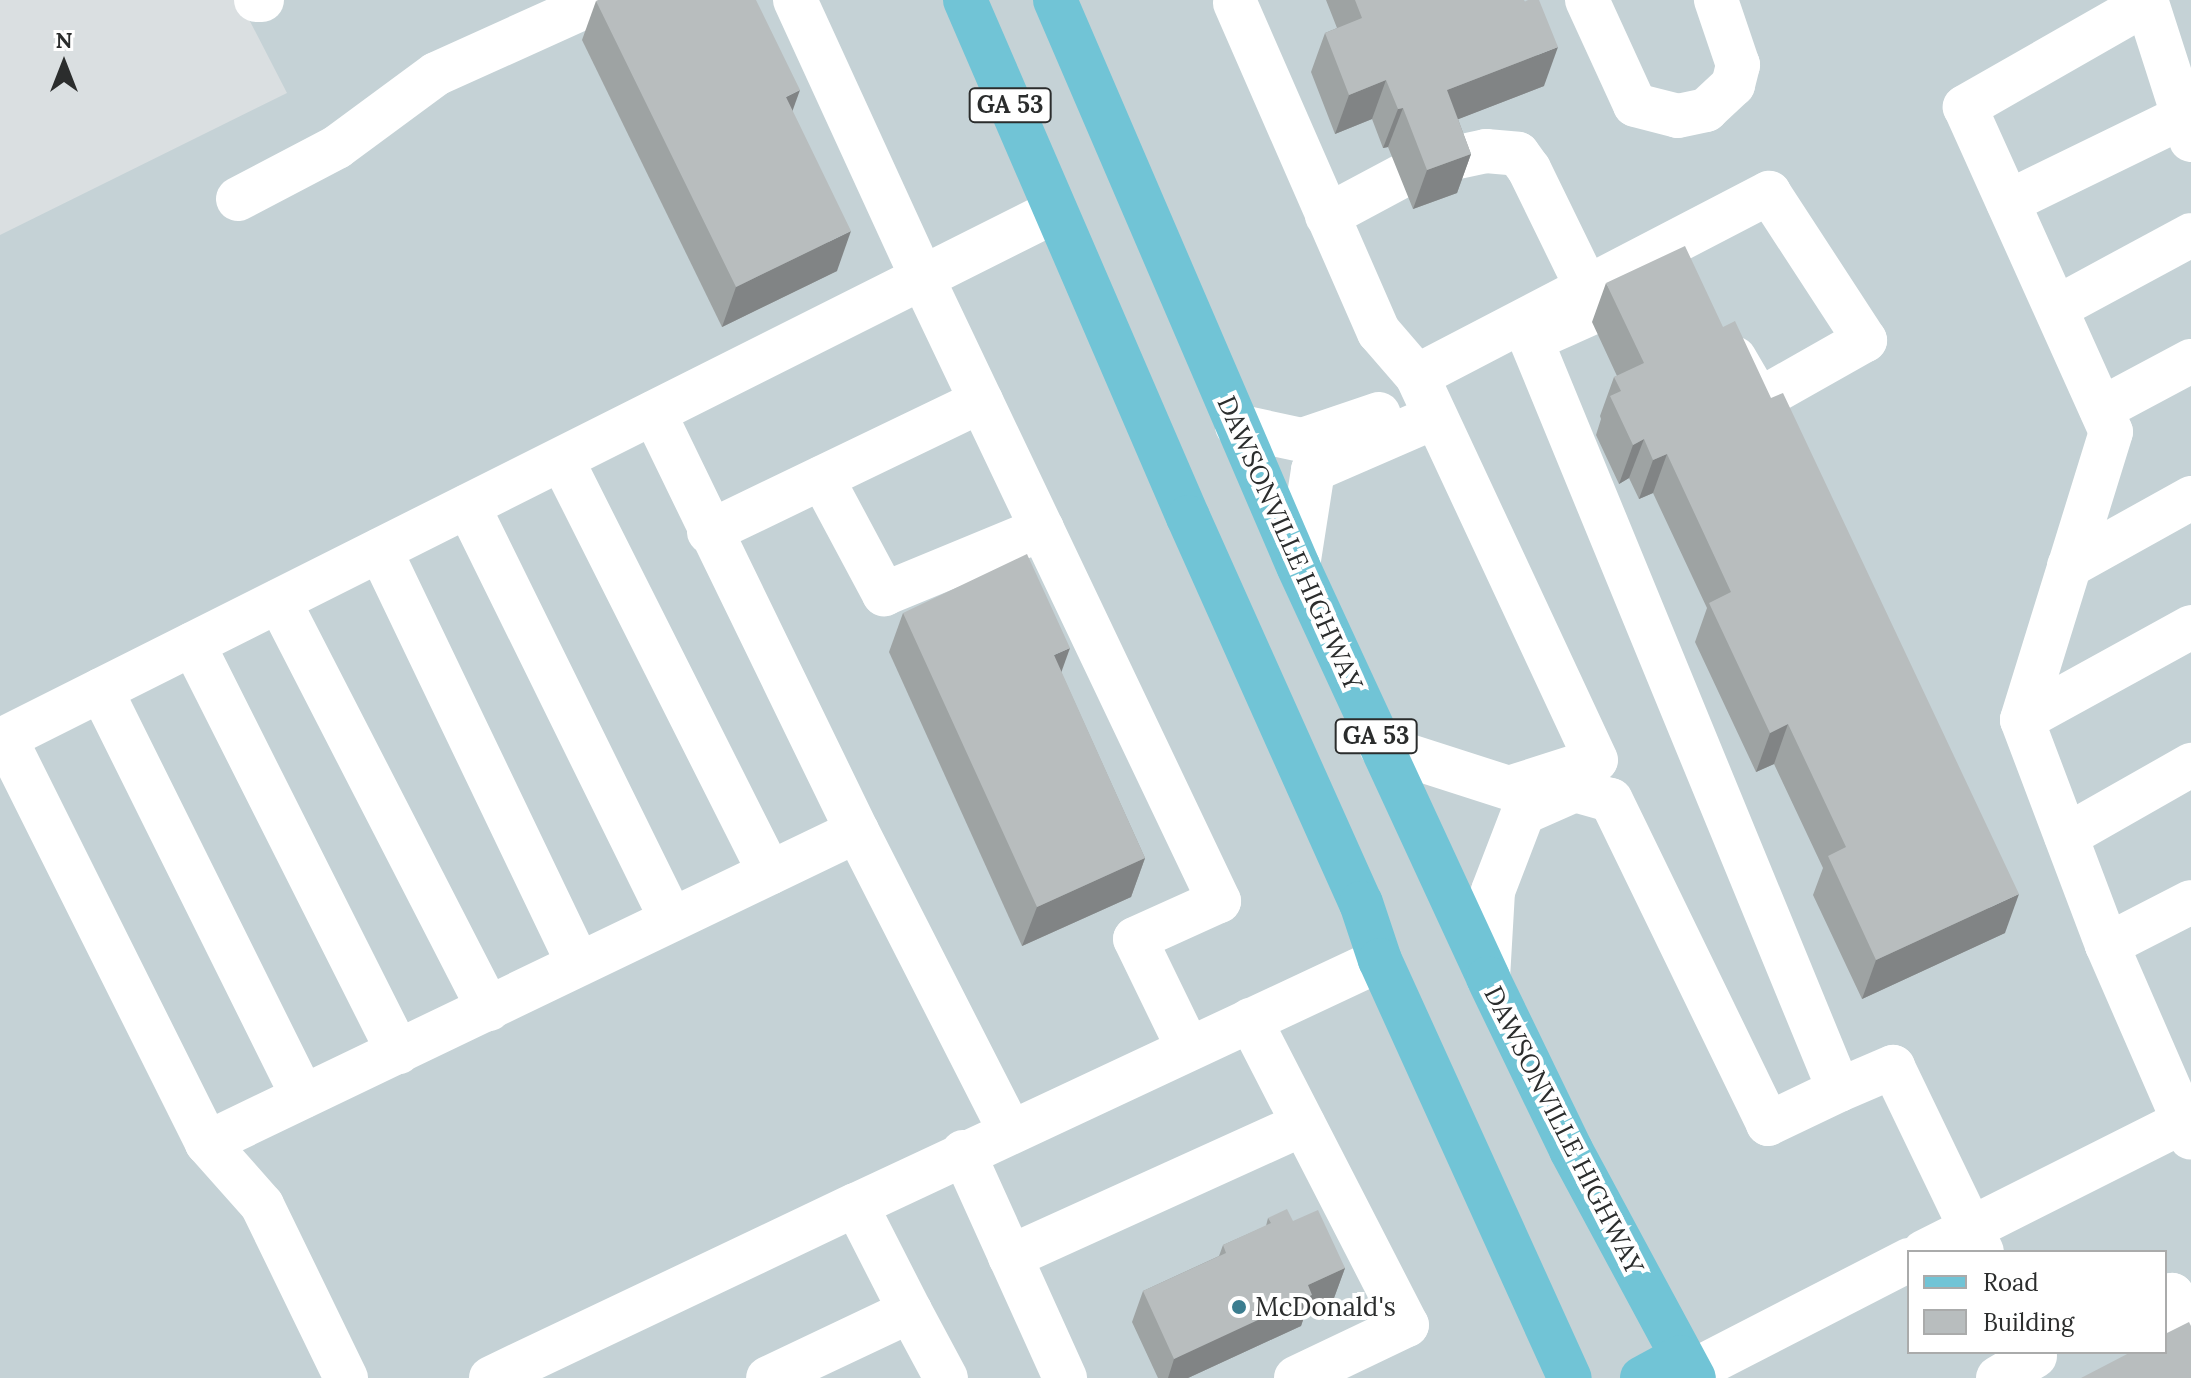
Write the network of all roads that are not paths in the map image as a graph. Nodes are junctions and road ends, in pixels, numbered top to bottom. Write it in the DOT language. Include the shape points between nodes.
graph roads {
  1 [pos="256,0"];
  2 [pos="262,0"];
  3 [pos="600,0"];
  4 [pos="795,0"];
  5 [pos="965,0"];
  6 [pos="1055,0"];
  7 [pos="1587,0"];
  8 [pos="1716,0"];
  9 [pos="1235,3"];
  10 [pos="2187,129"];
  11 [pos="1444,160"];
  12 [pos="1400,177"];
  13 [pos="238,199"];
  14 [pos="2008,202"];
  15 [pos="1055,211"];
  16 [pos="1327,216"];
  17 [pos="2191,235"];
  18 [pos="923,279"];
  19 [pos="1692,284"];
  20 [pos="1587,288"];
  21 [pos="2056,308"];
  22 [pos="1714,323"];
  23 [pos="2191,361"];
  24 [pos="1426,397"];
  25 [pos="981,401"];
  26 [pos="2101,409"];
  27 [pos="654,413"];
  28 [pos="1237,426"];
  29 [pos="562,460"];
  30 [pos="822,478"];
  31 [pos="2191,498"];
  32 [pos="468,506"];
  33 [pos="1042,529"];
  34 [pos="709,532"];
  35 [pos="380,550"];
  36 [pos="1298,566"];
  37 [pos="2069,566"];
  38 [pos="279,601"];
  39 [pos="2191,627"];
  40 [pos="193,644"];
  41 [pos="101,690"];
  42 [pos="2022,720"];
  43 [pos="1381,747"];
  44 [pos="2191,765"];
  45 [pos="857,831"];
  46 [pos="2066,836"];
  47 [pos="770,873"];
  48 [pos="2190,905"];
  49 [pos="671,919"];
  50 [pos="2107,945"];
  51 [pos="1380,960"];
  52 [pos="578,963"];
  53 [pos="1488,978"];
  54 [pos="489,1009"];
  55 [pos="1250,1020"];
  56 [pos="1188,1048"];
  57 [pos="398,1052"];
  58 [pos="1839,1090"];
  59 [pos="303,1097"];
  60 [pos="1303,1124"];
  61 [pos="2186,1130"];
  62 [pos="1010,1131"];
  63 [pos="207,1143"];
  64 [pos="963,1152"];
  65 [pos="856,1205"];
  66 [pos="1976,1240"];
  67 [pos="1933,1250"];
  68 [pos="1010,1257"];
  69 [pos="1907,1261"];
  70 [pos="910,1311"];
  71 [pos="2036,1354"];
  72 [pos="1688,1369"];
  73 [pos="346,1378"];
  74 [pos="491,1378"];
  75 [pos="768,1378"];
  76 [pos="946,1378"];
  77 [pos="1065,1378"];
  78 [pos="1296,1378"];
  79 [pos="1570,1378"];
  80 [pos="1642,1378"];
  81 [pos="1998,1378"];
  1 -- 2 [label="lane"];
  3 -- 13 [label="lane" via="436,74 337,147"];
  4 -- 18 [label="lane"];
  5 -- 15 [label="main road, GA 53"];
  6 -- 28 [label="main road, DAWSONVILLE HIGHWAY / GA 53"];
  7 -- 8 [label="lane" via="1635,105 1678,116 1706,110 1733,85 1738,65"];
  9 -- 16 [label="lane"];
  10 -- 14 [label="lane"];
  10 -- 14 [label="lane" via="2147,3 1965,107"];
  11 -- 20 [label="lane" via="1486,151 1518,154"];
  12 -- 16 [label="lane"];
  14 -- 21 [label="lane"];
  15 -- 18 [label="lane"];
  15 -- 51 [label="main road, GA 53" via="1355,891"];
  16 -- 24 [label="lane" via="1379,332"];
  17 -- 21 [label="lane"];
  18 -- 25 [label="lane"];
  18 -- 27 [label="lane"];
  19 -- 58 [label="lane" via="1684,271 1531,340"];
  20 -- 22 [label="lane" via="1769,193 1865,340 1759,400"];
  20 -- 24 [label="lane"];
  21 -- 26 [label="lane"];
  23 -- 26 [label="lane"];
  24 -- 28 [label="lane" via="1302,440"];
  24 -- 36 [label="lane" via="1313,470"];
  24 -- 43 [label="lane" via="1596,760 1509,788"];
  25 -- 30 [label="lane"];
  25 -- 33 [label="lane"];
  26 -- 37 [label="lane" via="2111,432"];
  27 -- 29 [label="lane"];
  27 -- 34 [label="lane"];
  28 -- 36 [label="main road, DAWSONVILLE HIGHWAY / GA 53"];
  29 -- 32 [label="lane"];
  29 -- 47 [label="lane"];
  30 -- 33 [label="lane" via="884,594"];
  30 -- 34 [label="lane"];
  31 -- 37 [label="lane"];
  32 -- 35 [label="lane"];
  32 -- 49 [label="lane"];
  33 -- 56 [label="lane" via="1219,901 1135,939"];
  34 -- 45 [label="lane"];
  35 -- 38 [label="lane"];
  35 -- 52 [label="lane"];
  36 -- 43 [label="main road, DAWSONVILLE HIGHWAY / GA 53"];
  37 -- 42 [label="lane"];
  38 -- 40 [label="lane"];
  38 -- 54 [label="lane"];
  39 -- 42 [label="lane"];
  40 -- 41 [label="lane"];
  40 -- 57 [label="lane"];
  41 -- 59 [label="lane"];
  41 -- 63 [label="lane" via="5,738"];
  42 -- 46 [label="lane"];
  43 -- 53 [label="main road, DAWSONVILLE HIGHWAY / GA 53"];
  44 -- 46 [label="lane"];
  45 -- 47 [label="lane"];
  45 -- 62 [label="lane"];
  46 -- 50 [label="lane"];
  47 -- 49 [label="lane"];
  48 -- 50 [label="lane"];
  49 -- 52 [label="lane"];
  50 -- 61 [label="lane"];
  51 -- 55 [label="lane"];
  51 -- 79 [label="main road, GA 53"];
  52 -- 54 [label="lane"];
  53 -- 58 [label="lane" via="1493,891 1523,813 1575,790 1611,800 1768,1124"];
  53 -- 72 [label="main road, DAWSONVILLE HIGHWAY / GA 53" via="1571,1150"];
  54 -- 57 [label="lane"];
  55 -- 56 [label="lane"];
  55 -- 60 [label="lane"];
  56 -- 62 [label="lane"];
  57 -- 59 [label="lane"];
  58 -- 66 [label="lane" via="1893,1067"];
  59 -- 63 [label="lane"];
  60 -- 68 [label="lane"];
  60 -- 78 [label="lane" via="1407,1325"];
  61 -- 66 [label="lane"];
  62 -- 64 [label="lane"];
  63 -- 73 [label="lane" via="262,1205"];
  64 -- 65 [label="lane"];
  64 -- 68 [label="lane"];
  65 -- 70 [label="lane"];
  65 -- 74 [label="lane"];
  66 -- 67 [label="lane"];
  68 -- 77 [label="lane"];
  69 -- 72 [label="lane"];
  70 -- 75 [label="lane"];
  70 -- 76 [label="lane"];
  71 -- 81 [label="lane"];
  72 -- 80 [label="main road"];
}
